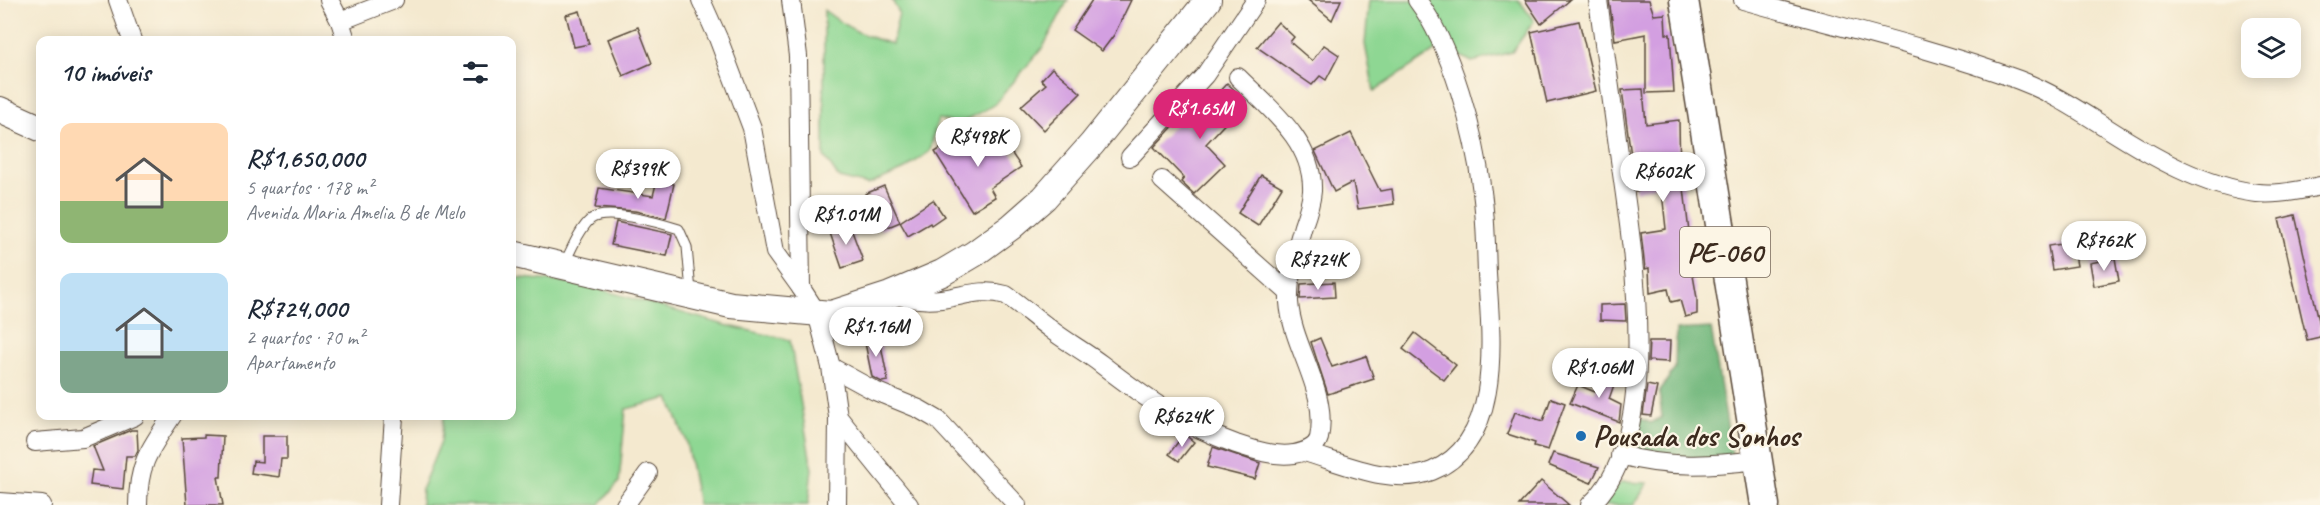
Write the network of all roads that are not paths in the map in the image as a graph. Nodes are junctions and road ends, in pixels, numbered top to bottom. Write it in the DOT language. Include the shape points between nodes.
graph roads {
  1 [pos="118,0"];
  2 [pos="329,0"];
  3 [pos="394,0"];
  4 [pos="700,0"];
  5 [pos="791,0"];
  6 [pos="1208,0"];
  7 [pos="1256,0"];
  8 [pos="1417,0"];
  9 [pos="1598,0"];
  10 [pos="1684,0"];
  11 [pos="1743,0"];
  12 [pos="340,21"];
  13 [pos="131,36"];
  14 [pos="345,36"];
  15 [pos="1238,77"];
  16 [pos="0,110"];
  17 [pos="36,126"];
  18 [pos="1130,157"];
  19 [pos="1162,180"];
  20 [pos="2320,186"];
  21 [pos="516,255"];
  22 [pos="563,266"];
  23 [pos="801,288"];
  24 [pos="1289,293"];
  25 [pos="691,295"];
  26 [pos="890,295"];
  27 [pos="817,313"];
  28 [pos="831,367"];
  29 [pos="838,417"];
  30 [pos="126,420"];
  31 [pos="169,420"];
  32 [pos="394,420"];
  33 [pos="35,442"];
  34 [pos="1304,452"];
  35 [pos="1620,455"];
  36 [pos="1757,460"];
  37 [pos="648,473"];
  38 [pos="0,502"];
  39 [pos="42,505"];
  40 [pos="138,505"];
  41 [pos="388,505"];
  42 [pos="625,505"];
  43 [pos="837,505"];
  44 [pos="909,505"];
  45 [pos="1017,505"];
  46 [pos="1590,505"];
  47 [pos="1765,505"];
  1 -- 13 [label="street"];
  2 -- 12 [label="street"];
  3 -- 12 [label="street"];
  4 -- 23 [label="street" via="752,128 775,252"];
  5 -- 23 [label="street" via="798,56"];
  6 -- 26 [label="street" via="1044,198 974,254 942,273"];
  7 -- 18 [label="street" via="1204,75"];
  8 -- 34 [label="street" via="1432,20 1457,84 1482,192 1492,337 1483,409 1473,434 1456,454 1420,474 1381,474"];
  9 -- 35 [label="street" via="1629,221 1638,319 1636,378"];
  10 -- 36 [label="main road, PE-060"];
  11 -- 20 [label="street" via="2031,85 2178,168 2214,182 2257,193"];
  12 -- 14 [label="street"];
  15 -- 24 [label="street" via="1291,132 1308,165 1310,204 1294,257"];
  16 -- 17 [label="street"];
  19 -- 24 [label="street"];
  21 -- 22 [label="street"];
  22 -- 25 [label="street"];
  22 -- 25 [label="lane" via="590,220 602,214 659,222 679,229 687,247"];
  23 -- 27 [label="street"];
  24 -- 34 [label="street" via="1294,329 1319,409 1318,440"];
  25 -- 27 [label="street" via="731,305"];
  26 -- 27 [label="street" via="848,310"];
  26 -- 34 [label="street" via="918,300 979,291 1006,295 1157,407 1192,426 1266,453"];
  27 -- 28 [label="street"];
  28 -- 29 [label="street"];
  28 -- 45 [label="street" via="938,420"];
  29 -- 43 [label="street"];
  29 -- 44 [label="street"];
  30 -- 33 [label="street" via="83,438"];
  31 -- 40 [label="street" via="146,455"];
  32 -- 41 [label="street"];
  35 -- 36 [label="street" via="1686,466"];
  35 -- 46 [label="street" via="1610,483"];
  36 -- 47 [label="main road, PE-060"];
  37 -- 42 [label="street"];
  38 -- 39 [label="street"];
}
